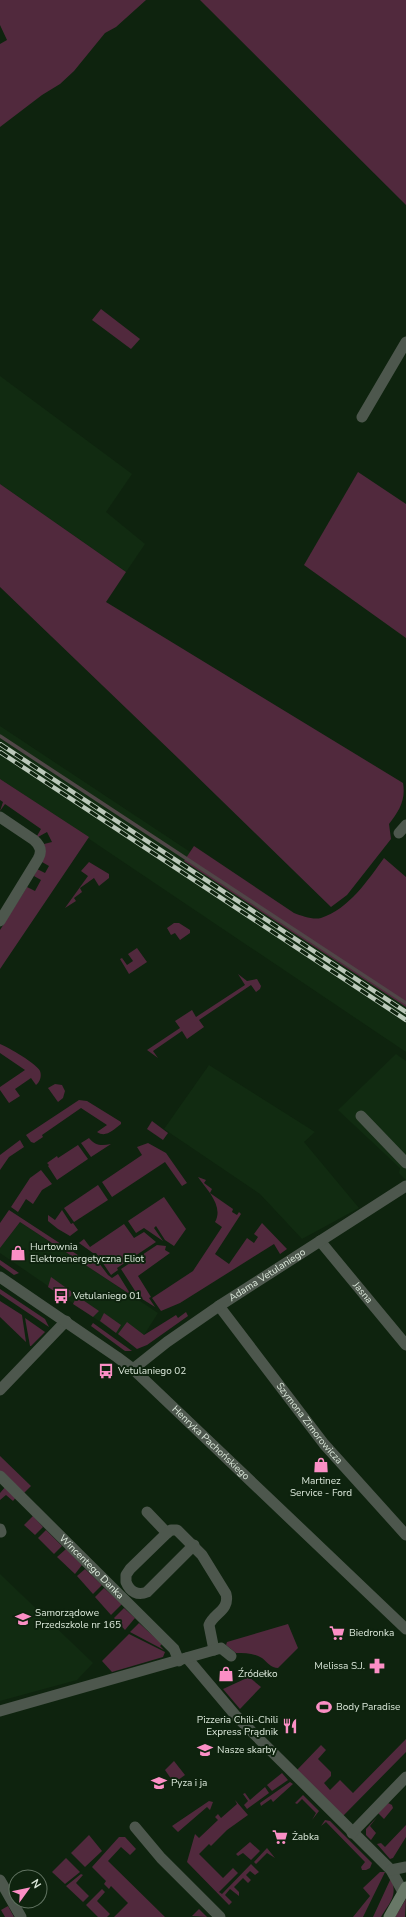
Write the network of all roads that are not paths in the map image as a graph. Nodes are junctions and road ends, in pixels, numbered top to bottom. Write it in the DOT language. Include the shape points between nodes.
graph roads {
  1 [pos="406,342"];
  2 [pos="403,353"];
  3 [pos="362,417"];
  4 [pos="0,817"];
  5 [pos="0,921"];
  6 [pos="361,1116"];
  7 [pos="406,1163"];
  8 [pos="406,1186"];
  9 [pos="320,1241"];
  10 [pos="0,1277"];
  11 [pos="219,1306"];
  12 [pos="66,1321"];
  13 [pos="406,1345"];
  14 [pos="133,1370"];
  15 [pos="0,1390"];
  16 [pos="0,1476"];
  17 [pos="147,1512"];
  18 [pos="167,1533"];
  19 [pos="406,1535"];
  20 [pos="194,1545"];
  21 [pos="406,1629"];
  22 [pos="214,1650"];
  23 [pos="231,1656"];
  24 [pos="183,1660"];
  25 [pos="0,1711"];
  26 [pos="406,1777"];
  27 [pos="135,1827"];
  28 [pos="352,1833"];
  29 [pos="406,1867"];
  30 [pos="391,1870"];
  31 [pos="0,1880"];
  32 [pos="404,1890"];
  33 [pos="21,1917"];
  34 [pos="220,1917"];
  35 [pos="389,1917"];
  1 -- 2 [label="street"];
  2 -- 3 [label="street"];
  4 -- 5 [label="street" via="34,840 40,852 35,865"];
  6 -- 7 [label="street"];
  8 -- 9 [label="street, Adama Vetulaniego"];
  9 -- 11 [label="street, Adama Vetulaniego"];
  9 -- 13 [label="street, Jasna"];
  10 -- 12 [label="street, Henryka Pachońskiego"];
  11 -- 14 [label="street, Adama Vetulaniego" via="167,1342"];
  11 -- 19 [label="street, Szymona Zimorowicza" via="324,1444"];
  12 -- 14 [label="street, Henryka Pachońskiego"];
  12 -- 15 [label="street"];
  14 -- 21 [label="street, Henryka Pachońskiego"];
  16 -- 24 [label="street, Wincentego Danka"];
  17 -- 18 [label="street"];
  18 -- 20 [label="street" via="177,1530"];
  18 -- 20 [label="street" via="128,1572 126,1582 131,1591 139,1594 148,1592"];
  20 -- 22 [label="street" via="227,1597 225,1606 209,1625"];
  22 -- 23 [label="street" via="221,1648"];
  22 -- 24 [label="street"];
  24 -- 25 [label="street"];
  24 -- 28 [label="street, Wincentego Danka"];
  26 -- 28 [label="street"];
  27 -- 34 [label="street" via="161,1858"];
  28 -- 30 [label="street, Wincentego Danka"];
  29 -- 30 [label="street"];
  30 -- 32 [label="street, Wincentego Danka"];
  31 -- 33 [label="street"];
  32 -- 35 [label="main road"];
}
